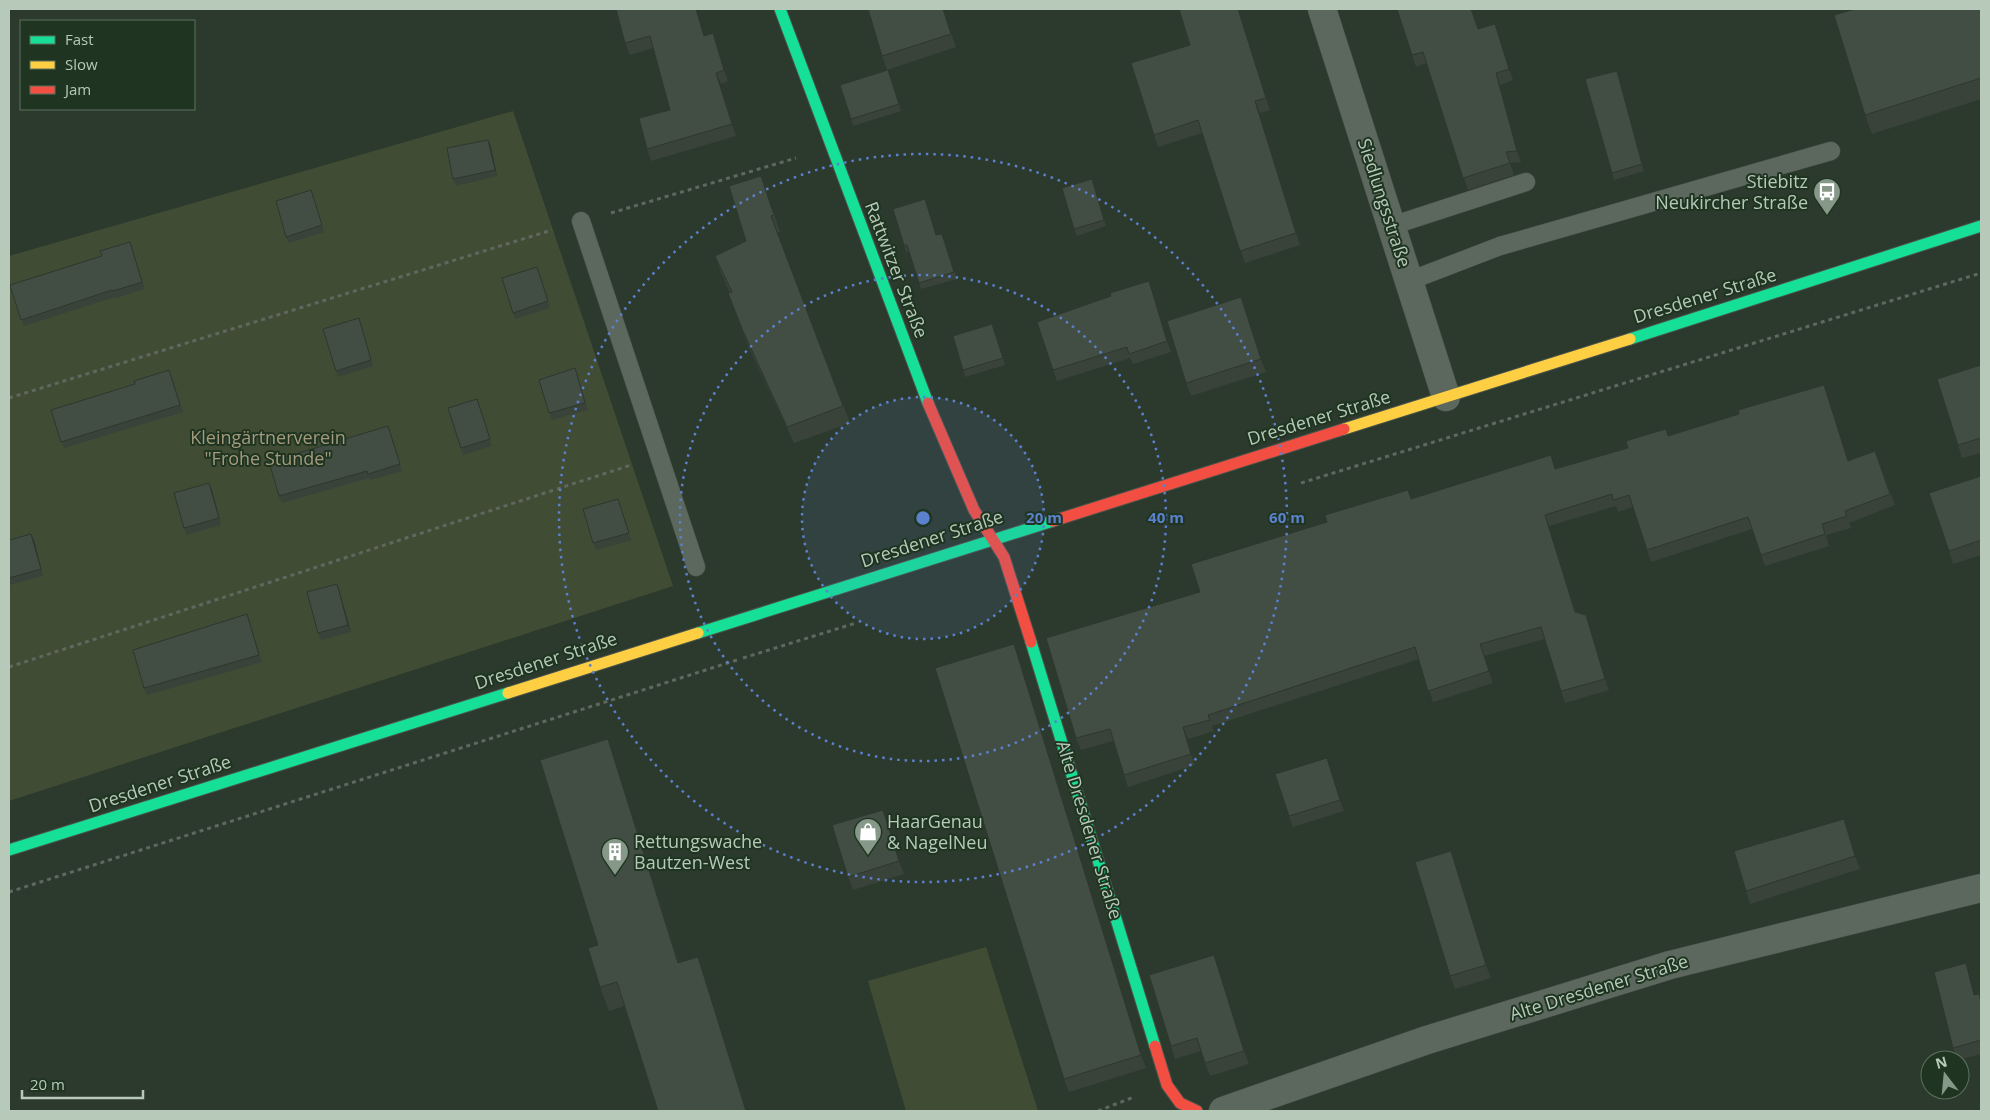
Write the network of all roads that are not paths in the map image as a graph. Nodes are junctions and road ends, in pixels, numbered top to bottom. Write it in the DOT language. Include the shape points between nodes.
graph roads {
  1 [pos="780,9"];
  2 [pos="1322,9"];
  3 [pos="1831,151"];
  4 [pos="1526,182"];
  5 [pos="581,221"];
  6 [pos="1391,226"];
  7 [pos="1981,226"];
  8 [pos="1409,281"];
  9 [pos="1446,397"];
  10 [pos="991,539"];
  11 [pos="696,568"];
  12 [pos="9,850"];
  13 [pos="1981,888"];
  14 [pos="1197,1111"];
  15 [pos="1223,1111"];
  1 -- 10 [label="main road, Rattwitzer Straße" via="927,400 974,510"];
  2 -- 6 [label="street, Siedlungsstraße"];
  3 -- 8 [label="lane" via="1500,246"];
  4 -- 6 [label="lane"];
  5 -- 11 [label="lane"];
  6 -- 8 [label="street, Siedlungsstraße"];
  7 -- 9 [label="main road, Dresdener Straße"];
  8 -- 9 [label="street, Siedlungsstraße"];
  9 -- 10 [label="main road, Dresdener Straße"];
  10 -- 12 [label="main road, Dresdener Straße"];
  10 -- 14 [label="main road, Alte Dresdener Straße" via="1004,557 1010,573 1167,1084 1180,1103"];
  13 -- 15 [label="street, Alte Dresdener Straße" via="1670,965 1427,1040"];
}
